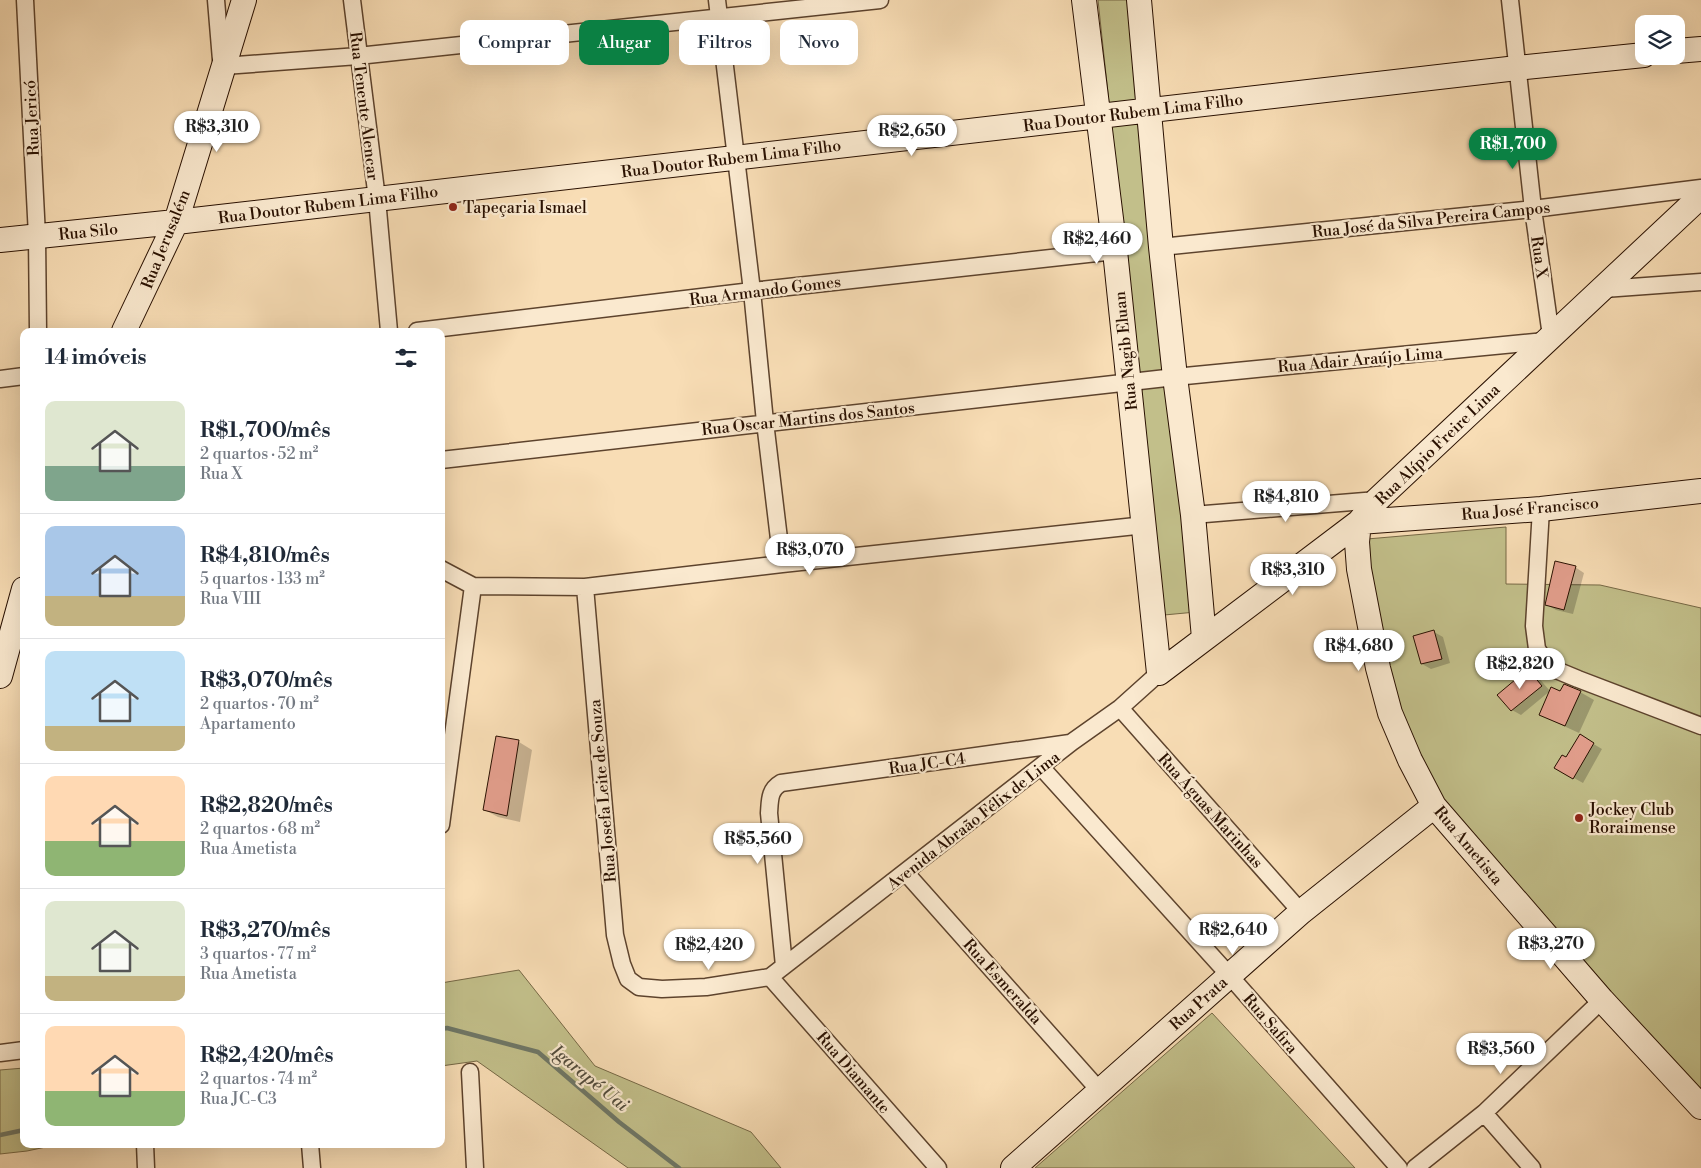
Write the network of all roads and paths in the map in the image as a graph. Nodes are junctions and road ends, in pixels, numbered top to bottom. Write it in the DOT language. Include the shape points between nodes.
graph roads {
  1 [pos="25,0"];
  2 [pos="216,0"];
  3 [pos="244,0"];
  4 [pos="352,0"];
  5 [pos="717,0"];
  6 [pos="880,0"];
  7 [pos="1084,0"];
  8 [pos="1139,0"];
  9 [pos="1510,0"];
  10 [pos="719,17"];
  11 [pos="1701,49"];
  12 [pos="1685,50"];
  13 [pos="358,56"];
  14 [pos="1635,56"];
  15 [pos="1518,68"];
  16 [pos="223,69"];
  17 [pos="1148,110"];
  18 [pos="1099,116"];
  19 [pos="736,157"];
  20 [pos="1701,188"];
  21 [pos="1701,196"];
  22 [pos="377,199"];
  23 [pos="1533,209"];
  24 [pos="176,222"];
  25 [pos="37,236"];
  26 [pos="0,240"];
  27 [pos="1161,247"];
  28 [pos="1115,251"];
  29 [pos="1701,282"];
  30 [pos="1604,289"];
  31 [pos="752,291"];
  32 [pos="38,328"];
  33 [pos="125,328"];
  34 [pos="389,328"];
  35 [pos="442,328"];
  36 [pos="1548,338"];
  37 [pos="20,376"];
  38 [pos="1175,377"];
  39 [pos="0,379"];
  40 [pos="1128,382"];
  41 [pos="765,422"];
  42 [pos="445,460"];
  43 [pos="1701,491"];
  44 [pos="1377,500"];
  45 [pos="1338,503"];
  46 [pos="1541,509"];
  47 [pos="1193,515"];
  48 [pos="1359,522"];
  49 [pos="1144,525"];
  50 [pos="782,564"];
  51 [pos="445,571"];
  52 [pos="474,586"];
  53 [pos="585,587"];
  54 [pos="20,604"];
  55 [pos="1204,638"];
  56 [pos="1159,673"];
  57 [pos="0,676"];
  58 [pos="1120,708"];
  59 [pos="1701,726"];
  60 [pos="1072,742"];
  61 [pos="1041,767"];
  62 [pos="445,796"];
  63 [pos="1434,806"];
  64 [pos="906,873"];
  65 [pos="1301,912"];
  66 [pos="784,966"];
  67 [pos="1229,975"];
  68 [pos="770,977"];
  69 [pos="1602,1000"];
  70 [pos="20,1050"];
  71 [pos="0,1053"];
  72 [pos="470,1072"];
  73 [pos="1100,1090"];
  74 [pos="1701,1107"];
  75 [pos="1484,1112"];
  76 [pos="145,1148"];
  77 [pos="310,1148"];
  78 [pos="146,1168"];
  79 [pos="312,1168"];
  80 [pos="475,1168"];
  81 [pos="938,1168"];
  82 [pos="1013,1168"];
  83 [pos="1399,1168"];
  84 [pos="1415,1168"];
  85 [pos="1532,1168"];
  1 -- 25 [label="street, Rua Jericó"];
  2 -- 16 [label="street"];
  3 -- 16 [label="street, Rua Jerusalém"];
  4 -- 13 [label="street, Rua Tenente Alencar"];
  5 -- 10 [label="street"];
  6 -- 10 [label="street"];
  7 -- 18 [label="street, Rua Nagib Eluan"];
  8 -- 17 [label="street"];
  9 -- 15 [label="street, Rua X"];
  10 -- 13 [label="street"];
  10 -- 19 [label="street"];
  11 -- 12 [label="street"];
  13 -- 16 [label="street"];
  13 -- 22 [label="street, Rua Tenente Alencar"];
  14 -- 15 [label="street, Rua Doutor Rubem Lima Filho"];
  15 -- 17 [label="street, Rua Doutor Rubem Lima Filho"];
  15 -- 23 [label="street, Rua X"];
  16 -- 24 [label="street, Rua Jerusalém"];
  17 -- 18 [label="street, Rua Doutor Rubem Lima Filho"];
  17 -- 27 [label="street"];
  18 -- 19 [label="street, Rua Doutor Rubem Lima Filho"];
  18 -- 28 [label="street, Rua Nagib Eluan"];
  19 -- 22 [label="street, Rua Doutor Rubem Lima Filho"];
  19 -- 31 [label="street"];
  20 -- 23 [label="street, Rua José da Silva Pereira Campos"];
  21 -- 30 [label="street, Rua Alípio Freire Lima"];
  22 -- 24 [label="street, Rua Doutor Rubem Lima Filho"];
  22 -- 34 [label="street, Rua Tenente Alencar"];
  23 -- 27 [label="street, Rua José da Silva Pereira Campos"];
  23 -- 36 [label="street, Rua X"];
  24 -- 25 [label="street, Rua Silo"];
  24 -- 33 [label="street, Rua Jerusalém"];
  25 -- 26 [label="street, Rua Silo"];
  25 -- 32 [label="street, Rua Jericó"];
  27 -- 38 [label="street"];
  28 -- 31 [label="street, Rua Armando Gomes"];
  28 -- 40 [label="street, Rua Nagib Eluan"];
  29 -- 30 [label="street"];
  30 -- 36 [label="street, Rua Alípio Freire Lima"];
  31 -- 35 [label="street, Rua Armando Gomes"];
  31 -- 41 [label="street"];
  36 -- 38 [label="street, Rua Adair Araújo Lima"];
  36 -- 44 [label="street, Rua Alípio Freire Lima"];
  37 -- 39 [label="street"];
  38 -- 40 [label="street, Rua Oscar Martins dos Santos"];
  38 -- 47 [label="street"];
  40 -- 41 [label="street, Rua Oscar Martins dos Santos"];
  40 -- 49 [label="street, Rua Nagib Eluan"];
  41 -- 42 [label="street, Rua Oscar Martins dos Santos"];
  41 -- 50 [label="street"];
  43 -- 46 [label="street, Rua José Francisco"];
  44 -- 45 [label="street"];
  44 -- 48 [label="street, Rua Alípio Freire Lima"];
  45 -- 47 [label="street"];
  45 -- 48 [label="street" via="1357,508"];
  46 -- 48 [label="street, Rua José Francisco"];
  46 -- 59 [label="street" via="1534,626 1536,649 1549,667"];
  47 -- 55 [label="street"];
  48 -- 55 [label="street, Rua Alípio Freire Lima"];
  48 -- 63 [label="street, Rua Ametista" via="1359,569 1378,668 1390,713"];
  49 -- 50 [label="street"];
  49 -- 56 [label="street, Rua Nagib Eluan"];
  50 -- 53 [label="street"];
  51 -- 52 [label="street"];
  52 -- 53 [label="street"];
  52 -- 62 [label="street"];
  53 -- 68 [label="street, Rua Josefa Leite de Souza" via="615,935 628,979 639,987 662,989 706,987"];
  54 -- 57 [label="street"];
  55 -- 56 [label="street, Rua Alípio Freire Lima"];
  56 -- 58 [label="street, Avenida Abraão Félix de Lima"];
  58 -- 60 [label="street, Avenida Abraão Félix de Lima"];
  58 -- 65 [label="street, Rua Águas Marinhas"];
  60 -- 61 [label="street, Avenida Abraão Félix de Lima"];
  60 -- 66 [label="street, Rua JC-C4" via="781,783 774,787 769,813"];
  61 -- 64 [label="street, Avenida Abraão Félix de Lima"];
  61 -- 67 [label="street, Rua Safira"];
  63 -- 65 [label="street, Rua Prata"];
  63 -- 69 [label="street, Rua Ametista"];
  64 -- 66 [label="street, Avenida Abraão Félix de Lima"];
  64 -- 73 [label="street, Rua Esmeralda"];
  65 -- 67 [label="street, Rua Prata"];
  66 -- 68 [label="street, Avenida Abraão Félix de Lima"];
  67 -- 73 [label="street, Rua Prata"];
  67 -- 83 [label="street, Rua Safira"];
  68 -- 81 [label="street, Rua Diamante"];
  69 -- 74 [label="street, Rua Ametista"];
  69 -- 75 [label="street"];
  70 -- 71 [label="street"];
  72 -- 80 [label="street"];
  73 -- 82 [label="street, Rua Prata"];
  75 -- 84 [label="street"];
  75 -- 85 [label="street"];
  76 -- 78 [label="street"];
  77 -- 79 [label="street"];
}
